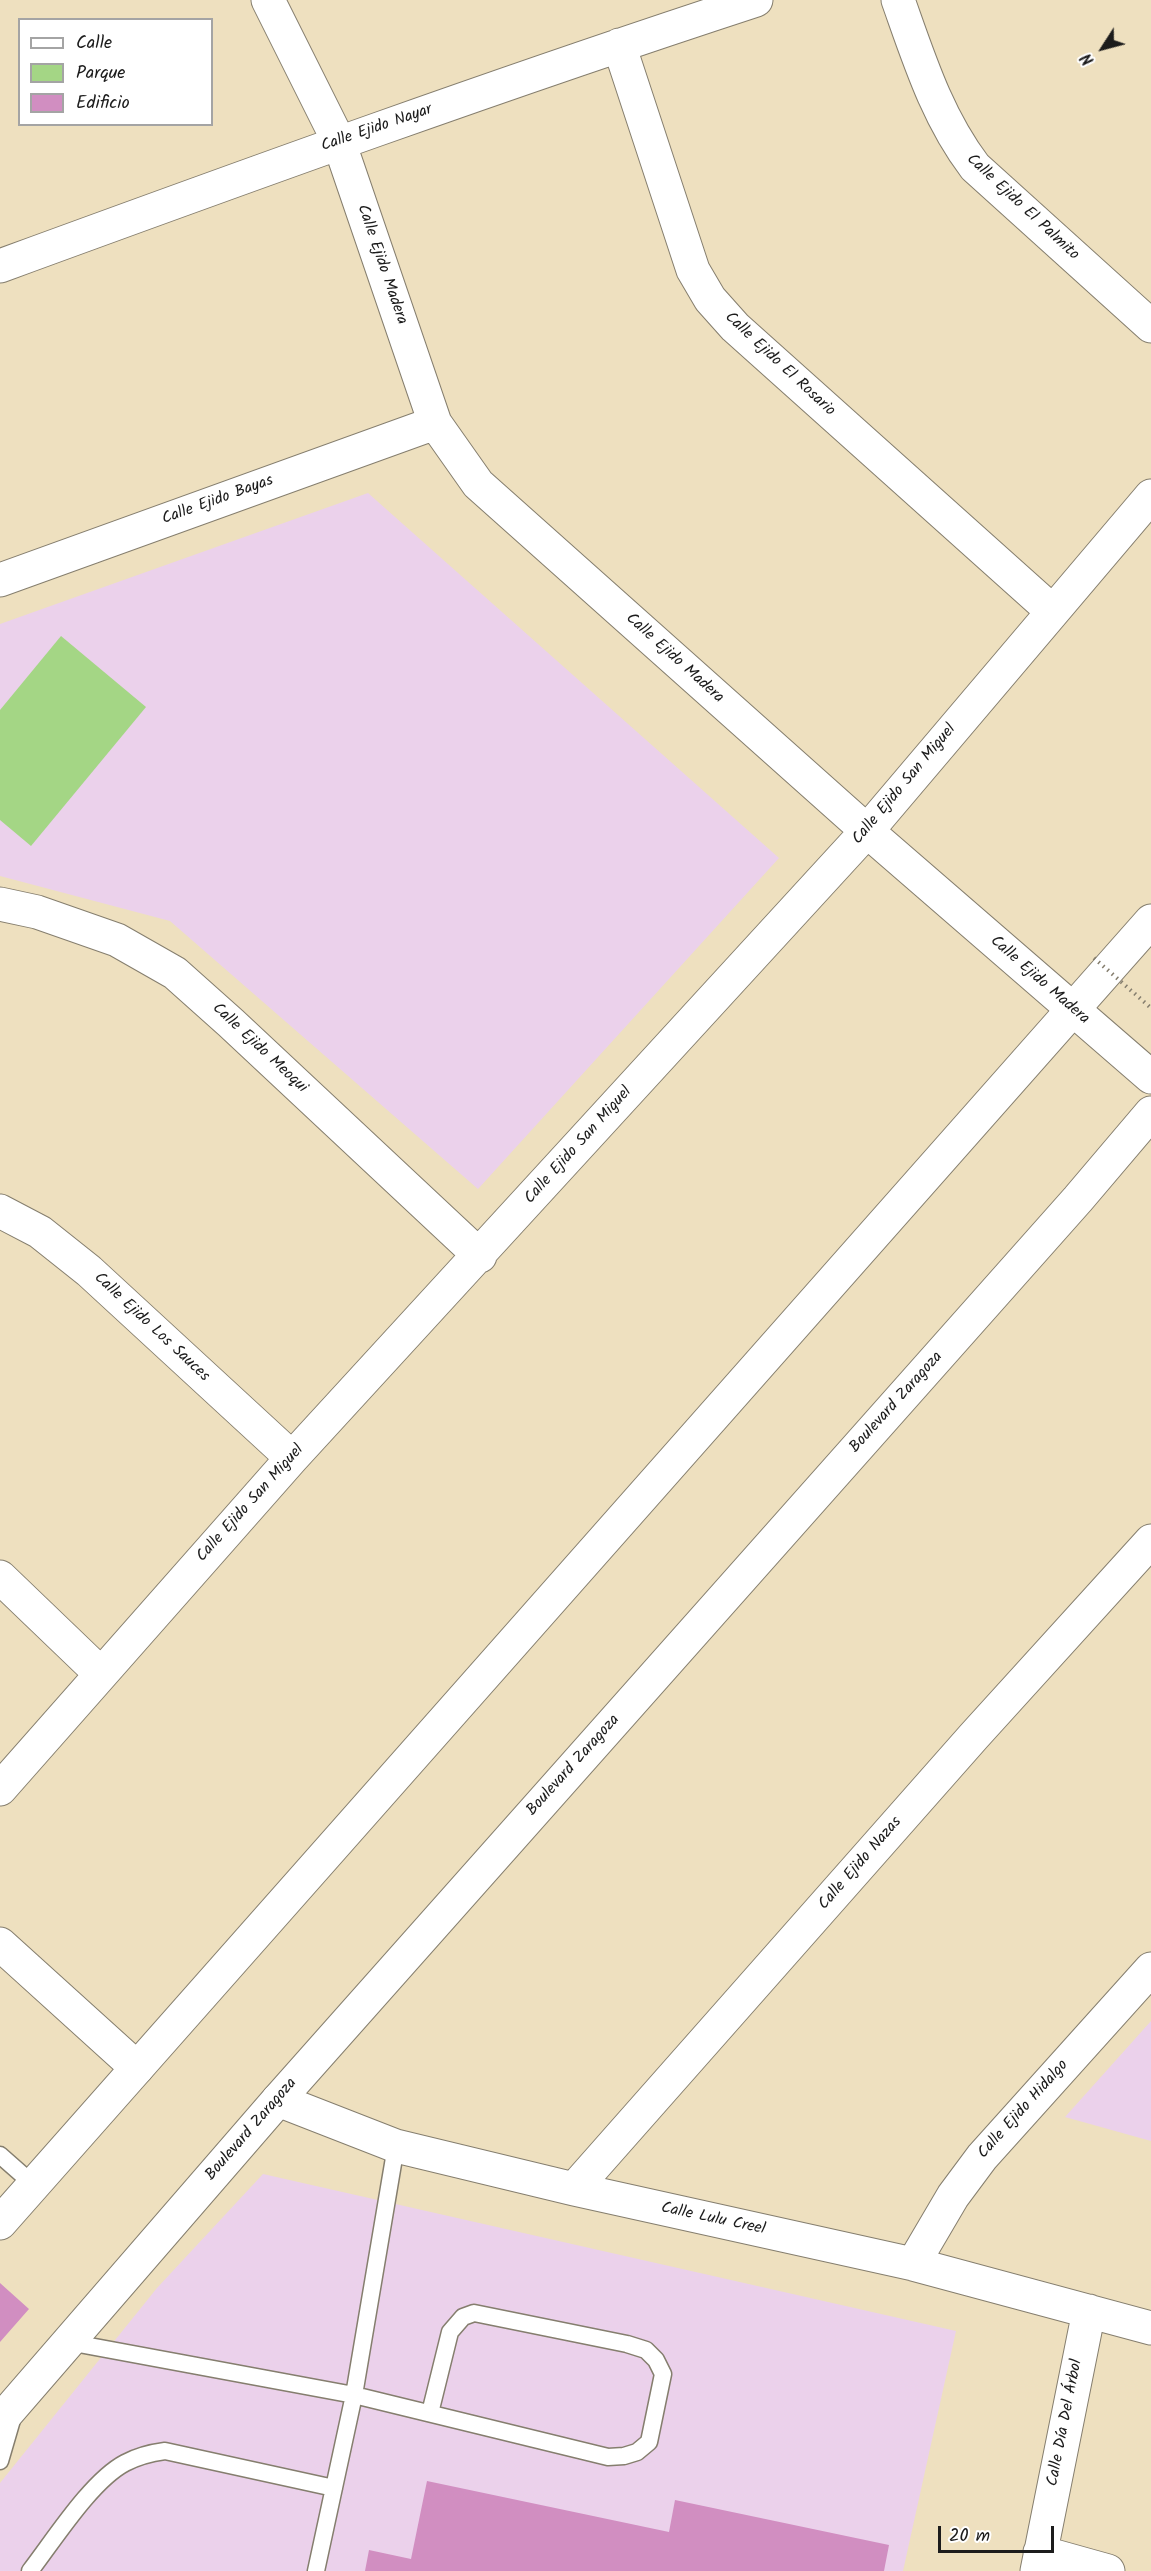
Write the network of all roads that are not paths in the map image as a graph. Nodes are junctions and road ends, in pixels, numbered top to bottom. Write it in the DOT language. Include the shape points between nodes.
graph roads {
  1 [pos="268,0"];
  2 [pos="756,0"];
  3 [pos="898,0"];
  4 [pos="619,45"];
  5 [pos="339,142"];
  6 [pos="0,266"];
  7 [pos="1151,326"];
  8 [pos="435,423"];
  9 [pos="1151,496"];
  10 [pos="0,580"];
  11 [pos="1052,611"];
  12 [pos="867,831"];
  13 [pos="0,904"];
  14 [pos="1151,921"];
  15 [pos="1073,1011"];
  16 [pos="1151,1077"];
  17 [pos="1151,1113"];
  18 [pos="0,1211"];
  19 [pos="480,1256"];
  20 [pos="292,1458"];
  21 [pos="1151,1541"];
  22 [pos="0,1577"];
  23 [pos="101,1674"];
  24 [pos="0,1789"];
  25 [pos="0,1944"];
  26 [pos="1151,1969"];
  27 [pos="138,2068"];
  28 [pos="278,2100"];
  29 [pos="396,2146"];
  30 [pos="0,2155"];
  31 [pos="34,2185"];
  32 [pos="574,2189"];
  33 [pos="0,2223"];
  34 [pos="913,2264"];
  35 [pos="1089,2311"];
  36 [pos="1151,2328"];
  37 [pos="68,2342"];
  38 [pos="354,2396"];
  39 [pos="8,2413"];
  40 [pos="430,2413"];
  41 [pos="0,2461"];
  42 [pos="334,2488"];
  43 [pos="1039,2562"];
  44 [pos="30,2571"];
  45 [pos="316,2571"];
  46 [pos="1108,2571"];
  1 -- 5 [label="street, Calle Ejido Madera"];
  2 -- 4 [label="street, Calle Ejido Nayar"];
  3 -- 7 [label="street, Calle Ejido El Palmito" via="930,90 955,141 975,167"];
  4 -- 5 [label="street, Calle Ejido Nayar"];
  4 -- 11 [label="street, Calle Ejido El Rosario" via="693,270 710,299 735,327"];
  5 -- 6 [label="street, Calle Ejido Nayar"];
  5 -- 8 [label="street, Calle Ejido Madera"];
  8 -- 10 [label="street, Calle Ejido Bayas"];
  8 -- 12 [label="street, Calle Ejido Madera" via="478,484"];
  9 -- 11 [label="street, Calle Ejido San Miguel"];
  11 -- 12 [label="street, Calle Ejido San Miguel"];
  12 -- 15 [label="street, Calle Ejido Madera"];
  12 -- 19 [label="street, Calle Ejido San Miguel"];
  13 -- 19 [label="street, Calle Ejido Meoqui" via="37,912 117,940 175,973"];
  14 -- 15 [label="street"];
  15 -- 16 [label="street, Calle Ejido Madera"];
  15 -- 27 [label="street"];
  17 -- 28 [label="street, Boulevard Zaragoza"];
  18 -- 20 [label="street, Calle Ejido Los Sauces" via="40,1232 89,1271"];
  19 -- 20 [label="street, Calle Ejido San Miguel"];
  20 -- 23 [label="street, Calle Ejido San Miguel"];
  21 -- 32 [label="street, Calle Ejido Nazas"];
  22 -- 23 [label="street"];
  23 -- 24 [label="street, Calle Ejido San Miguel"];
  25 -- 27 [label="street"];
  26 -- 34 [label="street, Calle Ejido Hidalgo" via="981,2157"];
  27 -- 31 [label="street"];
  28 -- 29 [label="street, Calle Lulu Creel"];
  28 -- 37 [label="street, Boulevard Zaragoza"];
  29 -- 32 [label="street, Calle Lulu Creel"];
  29 -- 38 [label="lane"];
  30 -- 31 [label="lane"];
  31 -- 33 [label="street"];
  32 -- 34 [label="street, Calle Lulu Creel"];
  34 -- 35 [label="street, Calle Lulu Creel"];
  35 -- 36 [label="street, Calle Lulu Creel"];
  35 -- 43 [label="street, Calle Día Del Árbol"];
  37 -- 38 [label="lane"];
  37 -- 39 [label="street, Boulevard Zaragoza"];
  38 -- 40 [label="lane"];
  38 -- 42 [label="lane"];
  39 -- 41 [label="lane"];
  40 -- 40 [label="lane" via="608,2457 624,2456 649,2442 663,2374 646,2350 474,2313 463,2317 450,2332"];
  42 -- 44 [label="lane" via="165,2451 145,2454 123,2464 100,2482"];
  42 -- 45 [label="lane"];
  43 -- 46 [label="street"];
}
